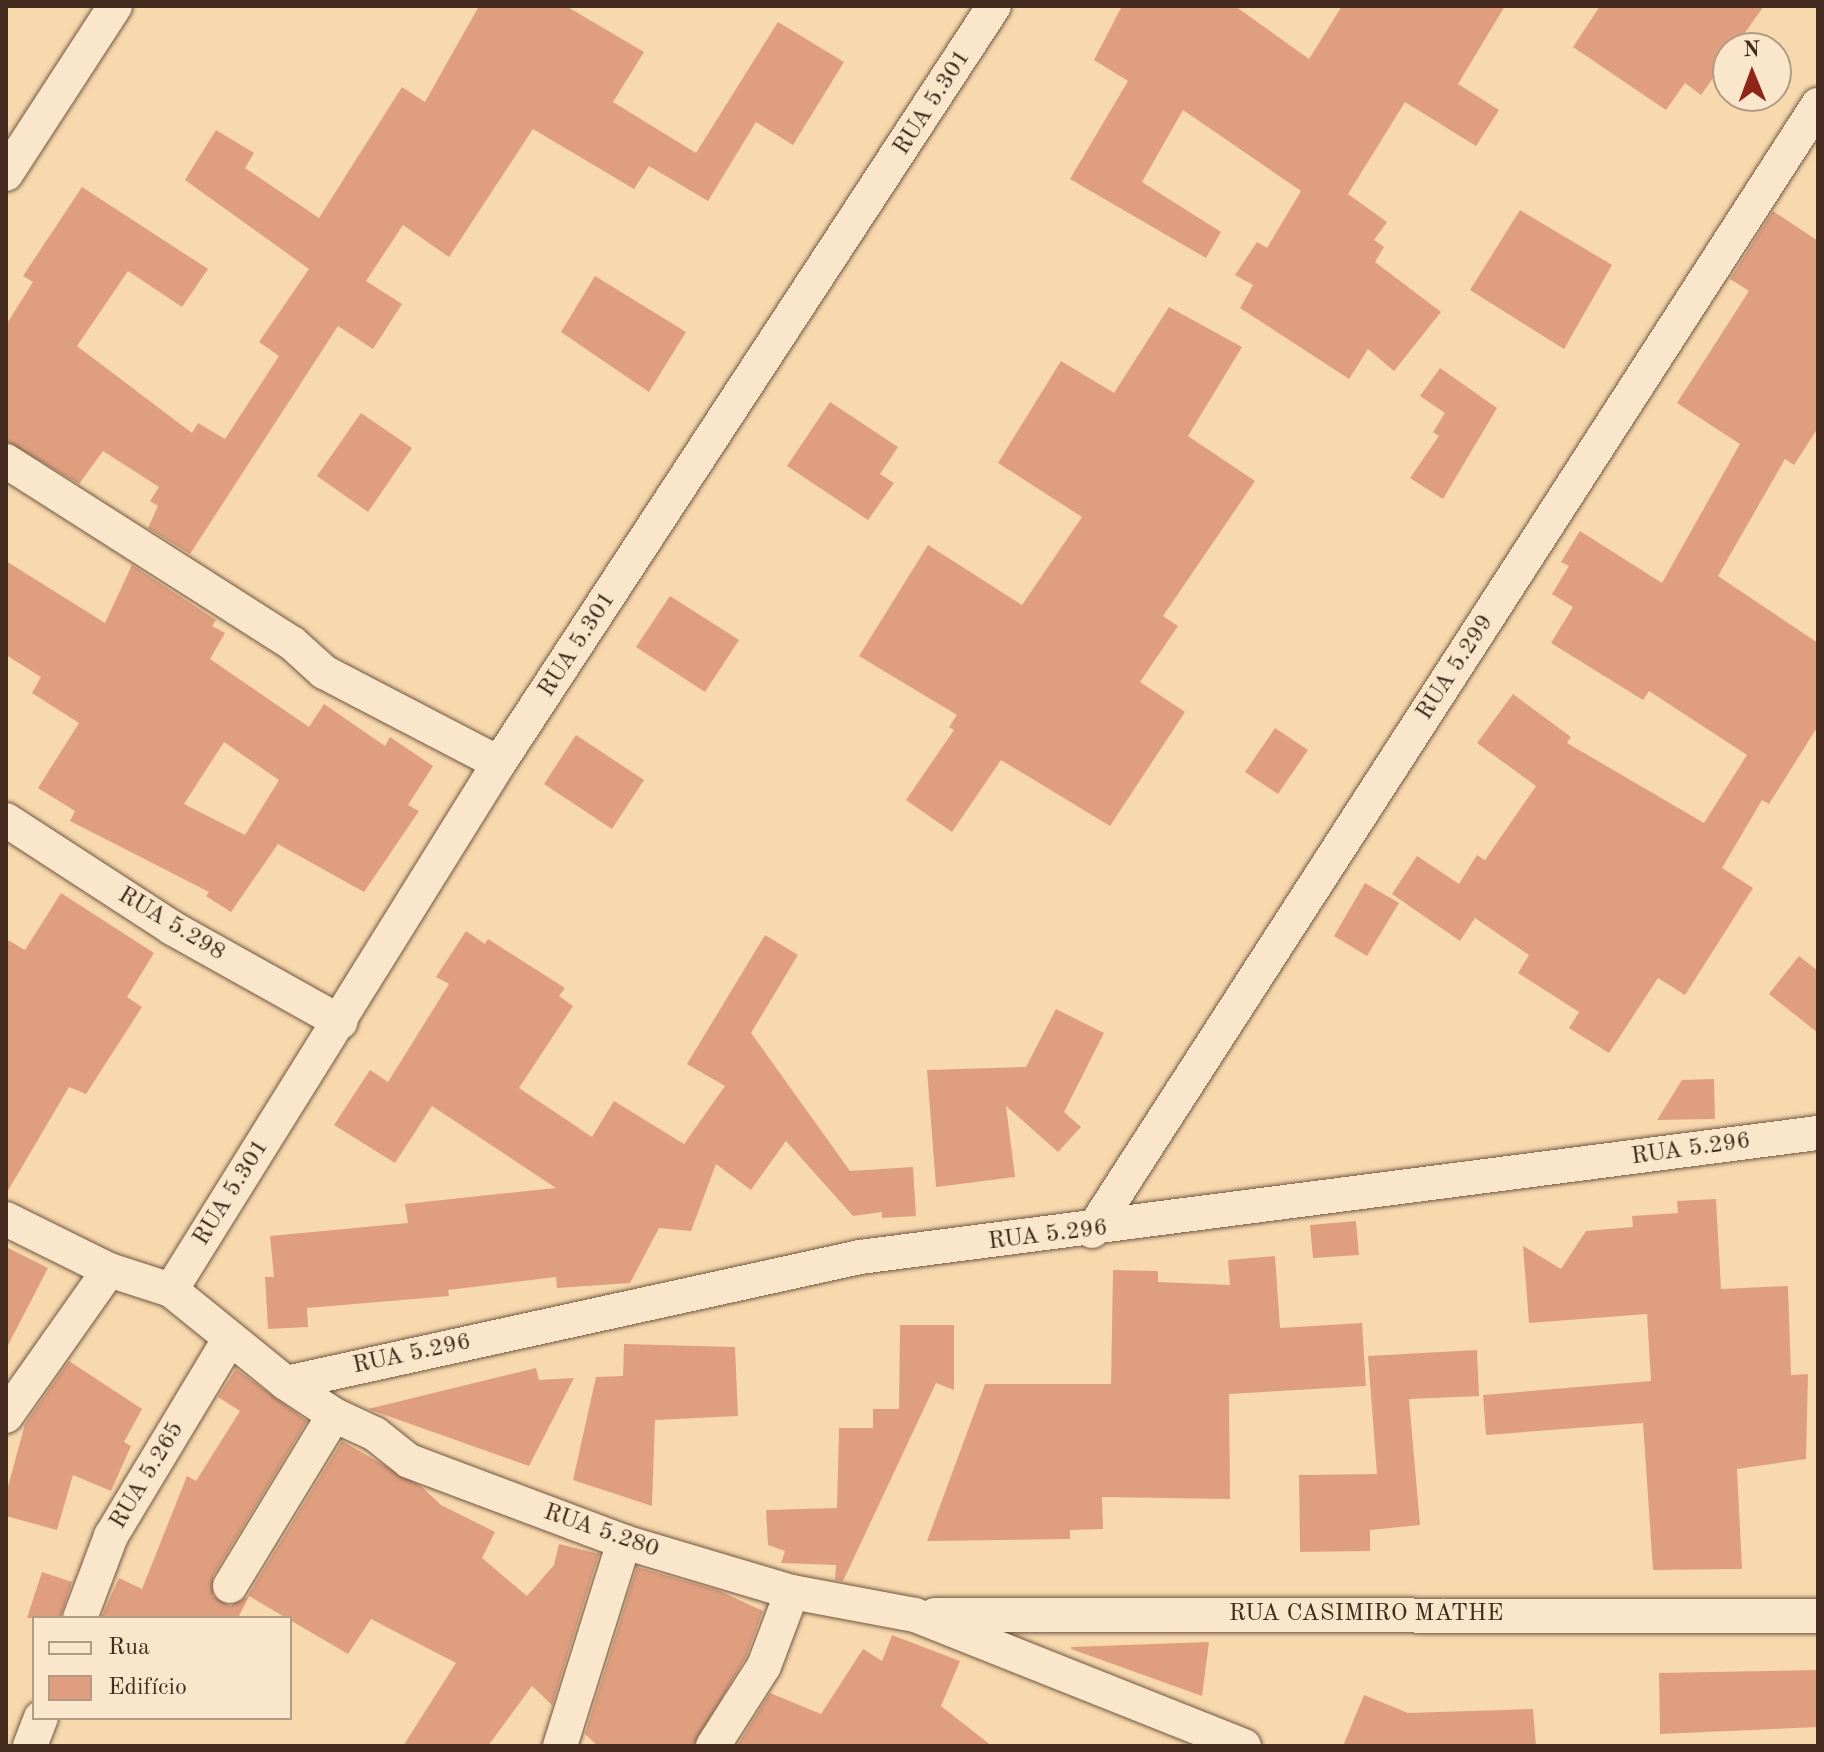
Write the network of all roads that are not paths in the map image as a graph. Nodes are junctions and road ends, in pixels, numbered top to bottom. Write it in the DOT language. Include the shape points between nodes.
graph roads {
  1 [pos="115,6"];
  2 [pos="994,6"];
  3 [pos="1818,105"];
  4 [pos="6,174"];
  5 [pos="6,461"];
  6 [pos="499,763"];
  7 [pos="6,820"];
  8 [pos="340,1022"];
  9 [pos="1818,1133"];
  10 [pos="6,1219"];
  11 [pos="1092,1231"];
  12 [pos="109,1270"];
  13 [pos="171,1290"];
  14 [pos="229,1340"];
  15 [pos="286,1383"];
  16 [pos="334,1415"];
  17 [pos="6,1416"];
  18 [pos="624,1542"];
  19 [pos="230,1586"];
  20 [pos="792,1592"];
  21 [pos="915,1615"];
  22 [pos="81,1616"];
  23 [pos="1818,1616"];
  24 [pos="40,1720"];
  25 [pos="30,1746"];
  26 [pos="560,1746"];
  27 [pos="713,1746"];
  28 [pos="1244,1746"];
  1 -- 4 [label="street"];
  2 -- 6 [label="street, RUA 5.301"];
  3 -- 11 [label="street, RUA 5.299"];
  5 -- 6 [label="street" via="292,643 336,680"];
  6 -- 8 [label="street, RUA 5.301"];
  7 -- 8 [label="street, RUA 5.298" via="172,928"];
  8 -- 13 [label="street, RUA 5.301"];
  9 -- 11 [label="street, RUA 5.296"];
  10 -- 12 [label="street, RUA 5.280"];
  11 -- 15 [label="street, RUA 5.296" via="860,1257"];
  12 -- 13 [label="street, RUA 5.280"];
  12 -- 17 [label="street"];
  13 -- 14 [label="street, RUA 5.280"];
  14 -- 15 [label="street, RUA 5.280"];
  14 -- 22 [label="street, RUA 5.265" via="111,1536"];
  15 -- 16 [label="street, RUA 5.280"];
  16 -- 18 [label="street, RUA 5.280" via="375,1434 409,1461"];
  16 -- 19 [label="street"];
  18 -- 20 [label="street, RUA 5.280"];
  18 -- 26 [label="street"];
  20 -- 21 [label="street, RUA 5.280"];
  20 -- 27 [label="street" via="764,1666"];
  21 -- 23 [label="street, RUA CASIMIRO MATHE"];
  21 -- 28 [label="street, RUA 5.280"];
  24 -- 25 [label="street"];
}
